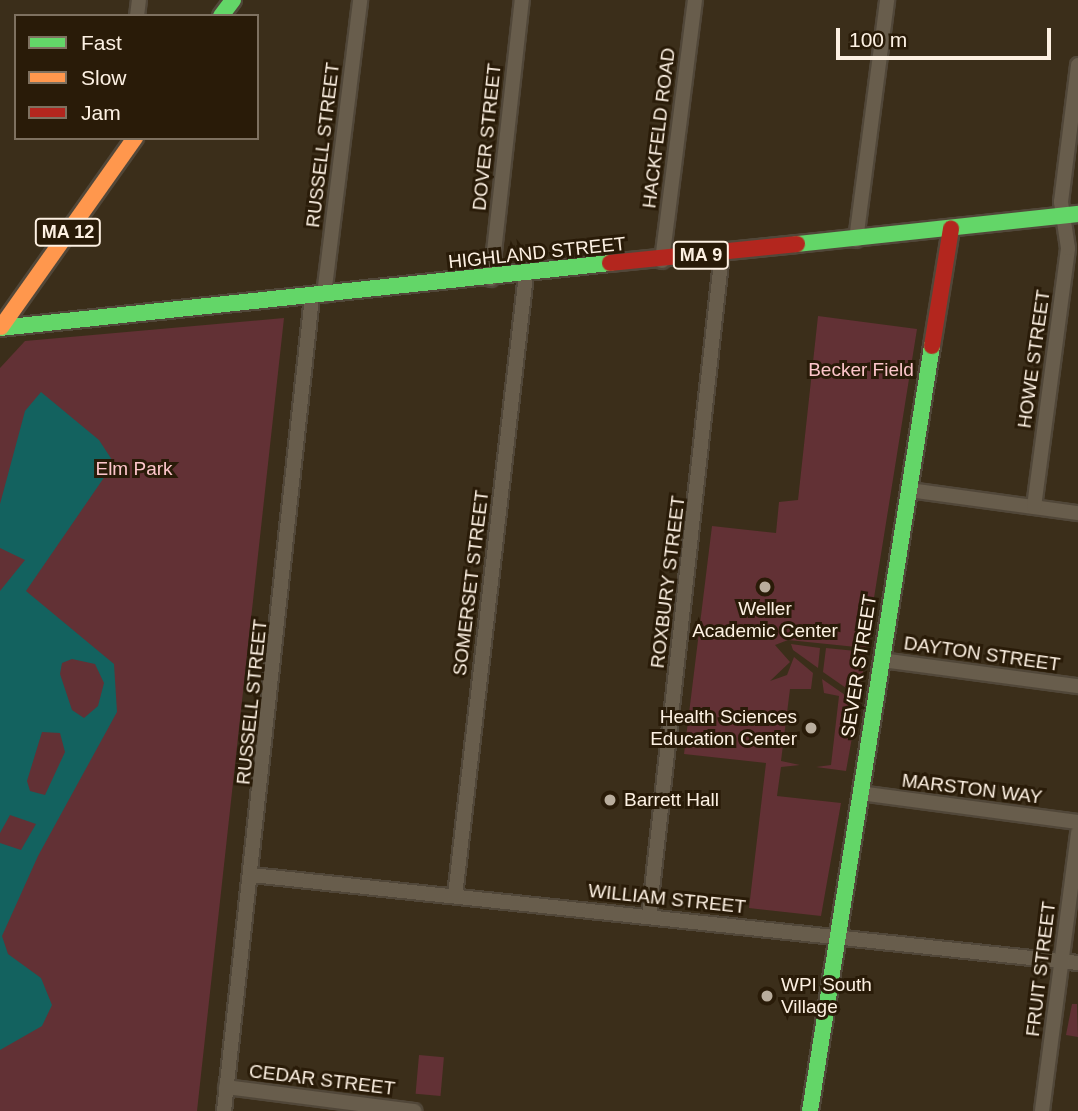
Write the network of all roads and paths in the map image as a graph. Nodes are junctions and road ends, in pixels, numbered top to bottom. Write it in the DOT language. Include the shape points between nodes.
graph roads {
  1 [pos="360,0"];
  2 [pos="522,0"];
  3 [pos="695,0"];
  4 [pos="887,0"];
  5 [pos="1078,65"];
  6 [pos="131,141"];
  7 [pos="1072,215"];
  8 [pos="951,229"];
  9 [pos="856,240"];
  10 [pos="722,253"];
  11 [pos="662,261"];
  12 [pos="526,275"];
  13 [pos="491,279"];
  14 [pos="318,296"];
  15 [pos="0,327"];
  16 [pos="909,490"];
  17 [pos="1034,507"];
  18 [pos="1078,513"];
  19 [pos="882,660"];
  20 [pos="1078,686"];
  21 [pos="860,793"];
  22 [pos="1078,822"];
  23 [pos="1078,832"];
  24 [pos="252,875"];
  25 [pos="455,896"];
  26 [pos="649,917"];
  27 [pos="838,936"];
  28 [pos="1061,961"];
  29 [pos="1078,963"];
  30 [pos="226,1087"];
  31 [pos="224,1111"];
  32 [pos="414,1111"];
  33 [pos="810,1111"];
  34 [pos="1042,1111"];
  1 -- 14 [label="street, RUSSELL STREET"];
  2 -- 13 [label="street, DOVER STREET"];
  3 -- 11 [label="street, HACKFELD ROAD"];
  4 -- 9 [label="street"];
  5 -- 7 [label="street, HOWE STREET" via="1061,202"];
  6 -- 15 [label="main road, MA 12"];
  7 -- 8 [label="main road, HIGHLAND STREET / MA 9"];
  7 -- 17 [label="street, HOWE STREET"];
  8 -- 9 [label="main road, HIGHLAND STREET / MA 9"];
  8 -- 16 [label="main road, SEVER STREET"];
  9 -- 10 [label="main road, HIGHLAND STREET / MA 9"];
  10 -- 11 [label="main road, HIGHLAND STREET / MA 9"];
  10 -- 26 [label="street, ROXBURY STREET"];
  11 -- 12 [label="main road, HIGHLAND STREET / MA 9"];
  12 -- 13 [label="main road, HIGHLAND STREET / MA 9"];
  12 -- 25 [label="street, SOMERSET STREET"];
  13 -- 14 [label="main road, HIGHLAND STREET / MA 9"];
  14 -- 15 [label="main road, HIGHLAND STREET / MA 9"];
  14 -- 24 [label="street, RUSSELL STREET"];
  16 -- 17 [label="street"];
  16 -- 19 [label="main road, SEVER STREET"];
  17 -- 18 [label="street"];
  19 -- 20 [label="street, DAYTON STREET"];
  19 -- 21 [label="main road, SEVER STREET"];
  21 -- 22 [label="street, MARSTON WAY"];
  21 -- 27 [label="main road, SEVER STREET"];
  23 -- 28 [label="street, FRUIT STREET"];
  24 -- 25 [label="street, WILLIAM STREET"];
  24 -- 30 [label="street, RUSSELL STREET"];
  25 -- 26 [label="street, WILLIAM STREET"];
  26 -- 27 [label="street, WILLIAM STREET"];
  27 -- 28 [label="street, WILLIAM STREET"];
  27 -- 33 [label="main road, SEVER STREET"];
  28 -- 29 [label="street, WILLIAM STREET"];
  28 -- 34 [label="street, FRUIT STREET"];
  30 -- 31 [label="street, RUSSELL STREET"];
  30 -- 32 [label="street, CEDAR STREET"];
}
